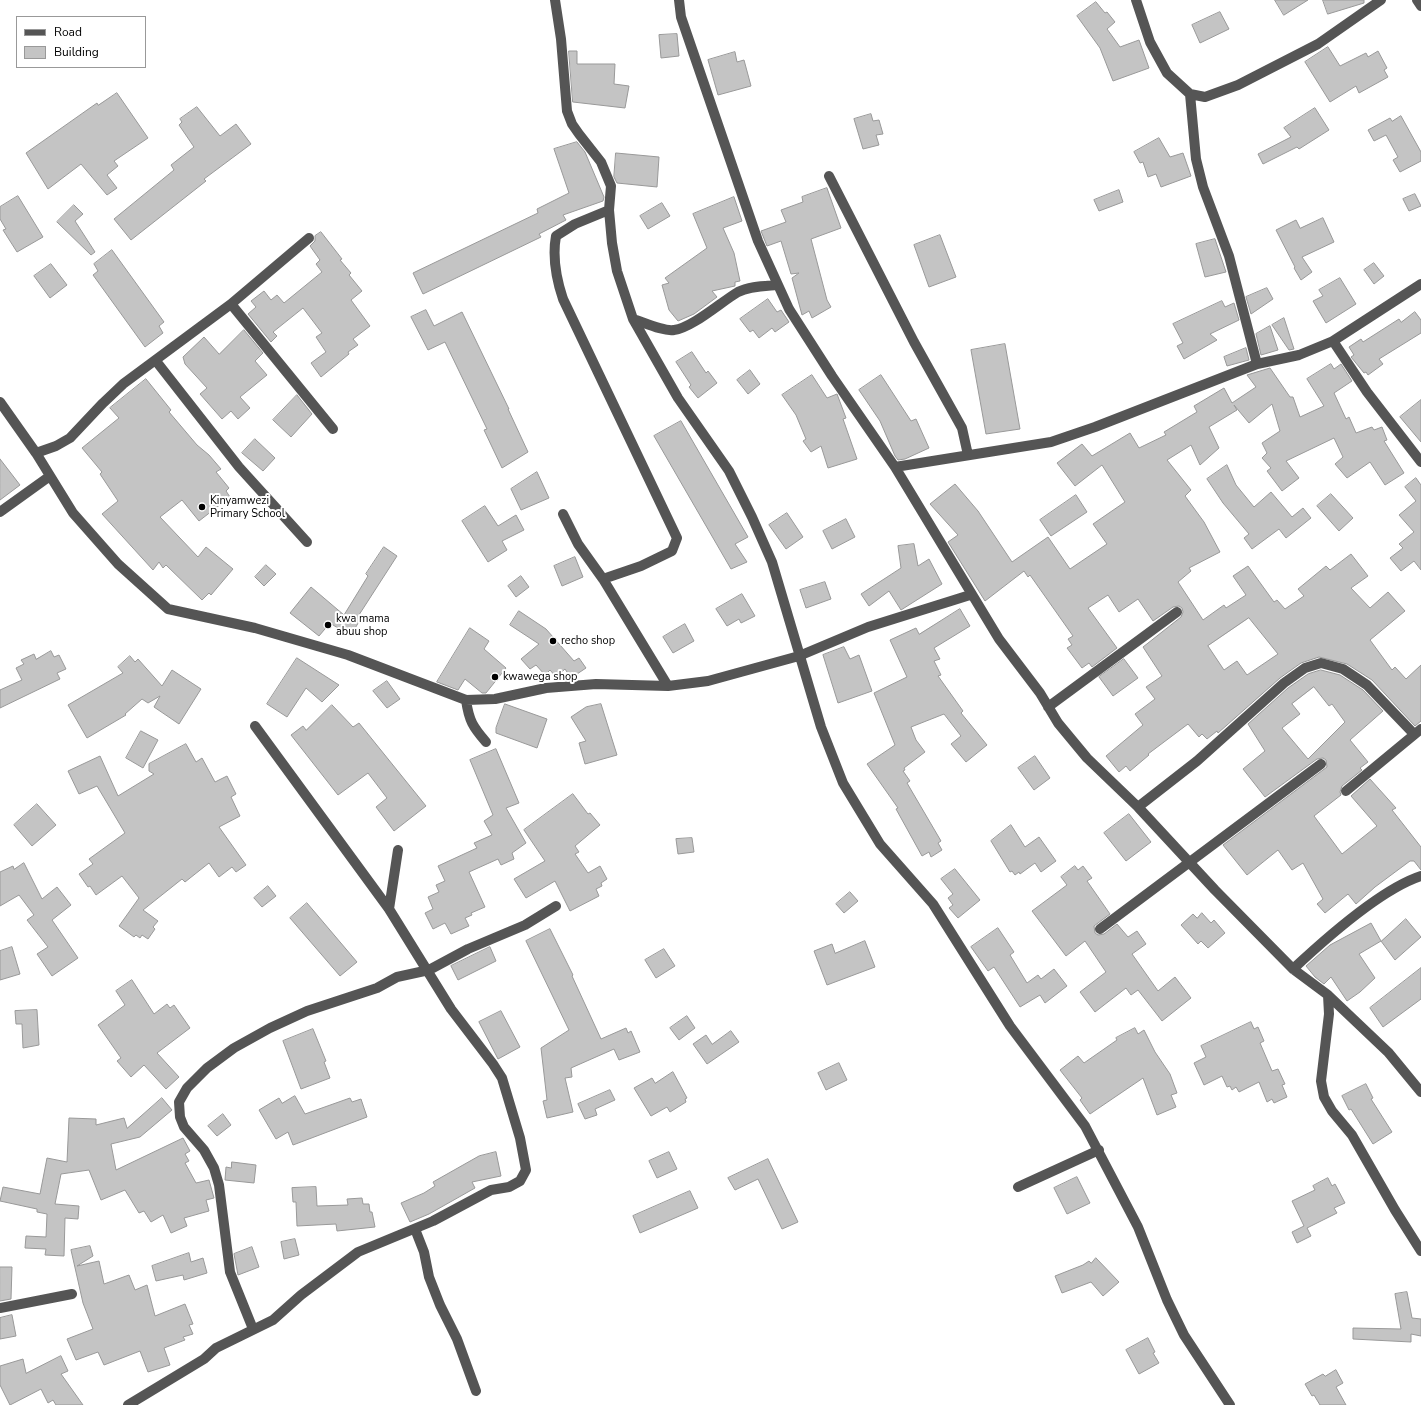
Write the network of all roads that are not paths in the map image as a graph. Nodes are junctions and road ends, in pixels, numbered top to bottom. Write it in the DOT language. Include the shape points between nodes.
graph roads {
  1 [pos="554,0"];
  2 [pos="679,0"];
  3 [pos="1136,0"];
  4 [pos="1381,0"];
  5 [pos="1417,0"];
  6 [pos="1421,6"];
  7 [pos="1190,94"];
  8 [pos="829,176"];
  9 [pos="609,210"];
  10 [pos="309,238"];
  11 [pos="777,284"];
  12 [pos="1421,284"];
  13 [pos="231,304"];
  14 [pos="633,318"];
  15 [pos="1333,341"];
  16 [pos="156,362"];
  17 [pos="1257,364"];
  18 [pos="0,402"];
  19 [pos="333,429"];
  20 [pos="36,453"];
  21 [pos="968,455"];
  22 [pos="1421,462"];
  23 [pos="894,467"];
  24 [pos="50,476"];
  25 [pos="0,512"];
  26 [pos="563,514"];
  27 [pos="307,542"];
  28 [pos="603,579"];
  29 [pos="970,594"];
  30 [pos="1177,612"];
  31 [pos="799,656"];
  32 [pos="668,686"];
  33 [pos="466,700"];
  34 [pos="1048,707"];
  35 [pos="255,726"];
  36 [pos="1418,732"];
  37 [pos="486,742"];
  38 [pos="1321,764"];
  39 [pos="1346,791"];
  40 [pos="1138,807"];
  41 [pos="398,850"];
  42 [pos="1190,862"];
  43 [pos="1421,876"];
  44 [pos="556,906"];
  45 [pos="389,908"];
  46 [pos="1100,929"];
  47 [pos="1293,969"];
  48 [pos="429,970"];
  49 [pos="1328,995"];
  50 [pos="1421,1092"];
  51 [pos="1098,1150"];
  52 [pos="1018,1187"];
  53 [pos="415,1229"];
  54 [pos="1421,1251"];
  55 [pos="72,1294"];
  56 [pos="0,1308"];
  57 [pos="253,1329"];
  58 [pos="476,1391"];
  59 [pos="128,1405"];
  60 [pos="1230,1405"];
  1 -- 9 [label="street" via="561,39 567,111 572,124 595,153 607,174 611,186"];
  2 -- 11 [label="street" via="681,17 742,197"];
  3 -- 7 [label="street" via="1150,42 1167,73"];
  4 -- 7 [label="street" via="1318,44 1238,85 1205,97"];
  5 -- 6 [label="street"];
  7 -- 17 [label="street" via="1196,159 1203,188 1229,256"];
  8 -- 21 [label="street" via="914,342 962,428"];
  9 -- 14 [label="street" via="617,271"];
  9 -- 28 [label="street" via="575,224 556,236 556,274 564,299 677,538 672,551 641,566"];
  10 -- 13 [label="street"];
  11 -- 14 [label="street" via="738,292 679,329 669,330"];
  11 -- 23 [label="street" via="789,309"];
  12 -- 15 [label="street"];
  13 -- 16 [label="street"];
  13 -- 19 [label="street"];
  14 -- 31 [label="street" via="678,398 729,471 752,517 772,562"];
  15 -- 17 [label="street" via="1299,355"];
  15 -- 22 [label="street" via="1367,392"];
  16 -- 20 [label="street" via="123,384 70,438"];
  16 -- 27 [label="street" via="239,467"];
  17 -- 21 [label="street" via="1051,442"];
  18 -- 20 [label="street"];
  20 -- 24 [label="street"];
  21 -- 23 [label="street"];
  23 -- 29 [label="street"];
  24 -- 25 [label="street"];
  24 -- 33 [label="street" via="73,513 118,564 168,609 255,628 348,655"];
  26 -- 28 [label="street" via="578,544"];
  28 -- 32 [label="street"];
  29 -- 31 [label="street" via="868,627"];
  29 -- 34 [label="street" via="998,639"];
  30 -- 34 [label="street"];
  31 -- 32 [label="street" via="708,681"];
  31 -- 51 [label="street" via="821,727 843,783 859,811 880,844 933,904 1010,1026 1086,1126"];
  32 -- 33 [label="street" via="596,684 546,688 495,699"];
  33 -- 37 [label="street" via="468,716 473,727"];
  34 -- 40 [label="street" via="1082,753"];
  35 -- 45 [label="street"];
  36 -- 39 [label="street"];
  36 -- 40 [label="street" via="1367,685 1343,669 1321,663 1305,668 1284,682 1197,761"];
  38 -- 42 [label="street"];
  40 -- 42 [label="street"];
  41 -- 45 [label="street"];
  42 -- 46 [label="street"];
  42 -- 47 [label="street"];
  43 -- 47 [label="street" via="1368,907 1317,946"];
  44 -- 48 [label="street" via="525,925 468,949"];
  45 -- 48 [label="street"];
  47 -- 49 [label="street"];
  48 -- 53 [label="street" via="452,1009 502,1078 520,1138 526,1170 520,1181 509,1187 491,1190"];
  48 -- 57 [label="street" via="397,977 377,988 307,1011 270,1028 234,1048 207,1068 187,1088 179,1102 184,1127 204,1150 214,1168 219,1185 230,1272"];
  49 -- 50 [label="street" via="1388,1052"];
  49 -- 54 [label="street" via="1329,1014 1321,1081 1324,1097 1352,1135"];
  51 -- 52 [label="street"];
  51 -- 60 [label="street" via="1138,1227 1184,1335"];
  53 -- 57 [label="street" via="358,1252 301,1295 273,1320"];
  53 -- 58 [label="street" via="437,1298"];
  55 -- 56 [label="street"];
  57 -- 59 [label="street" via="216,1348 204,1359"];
}
